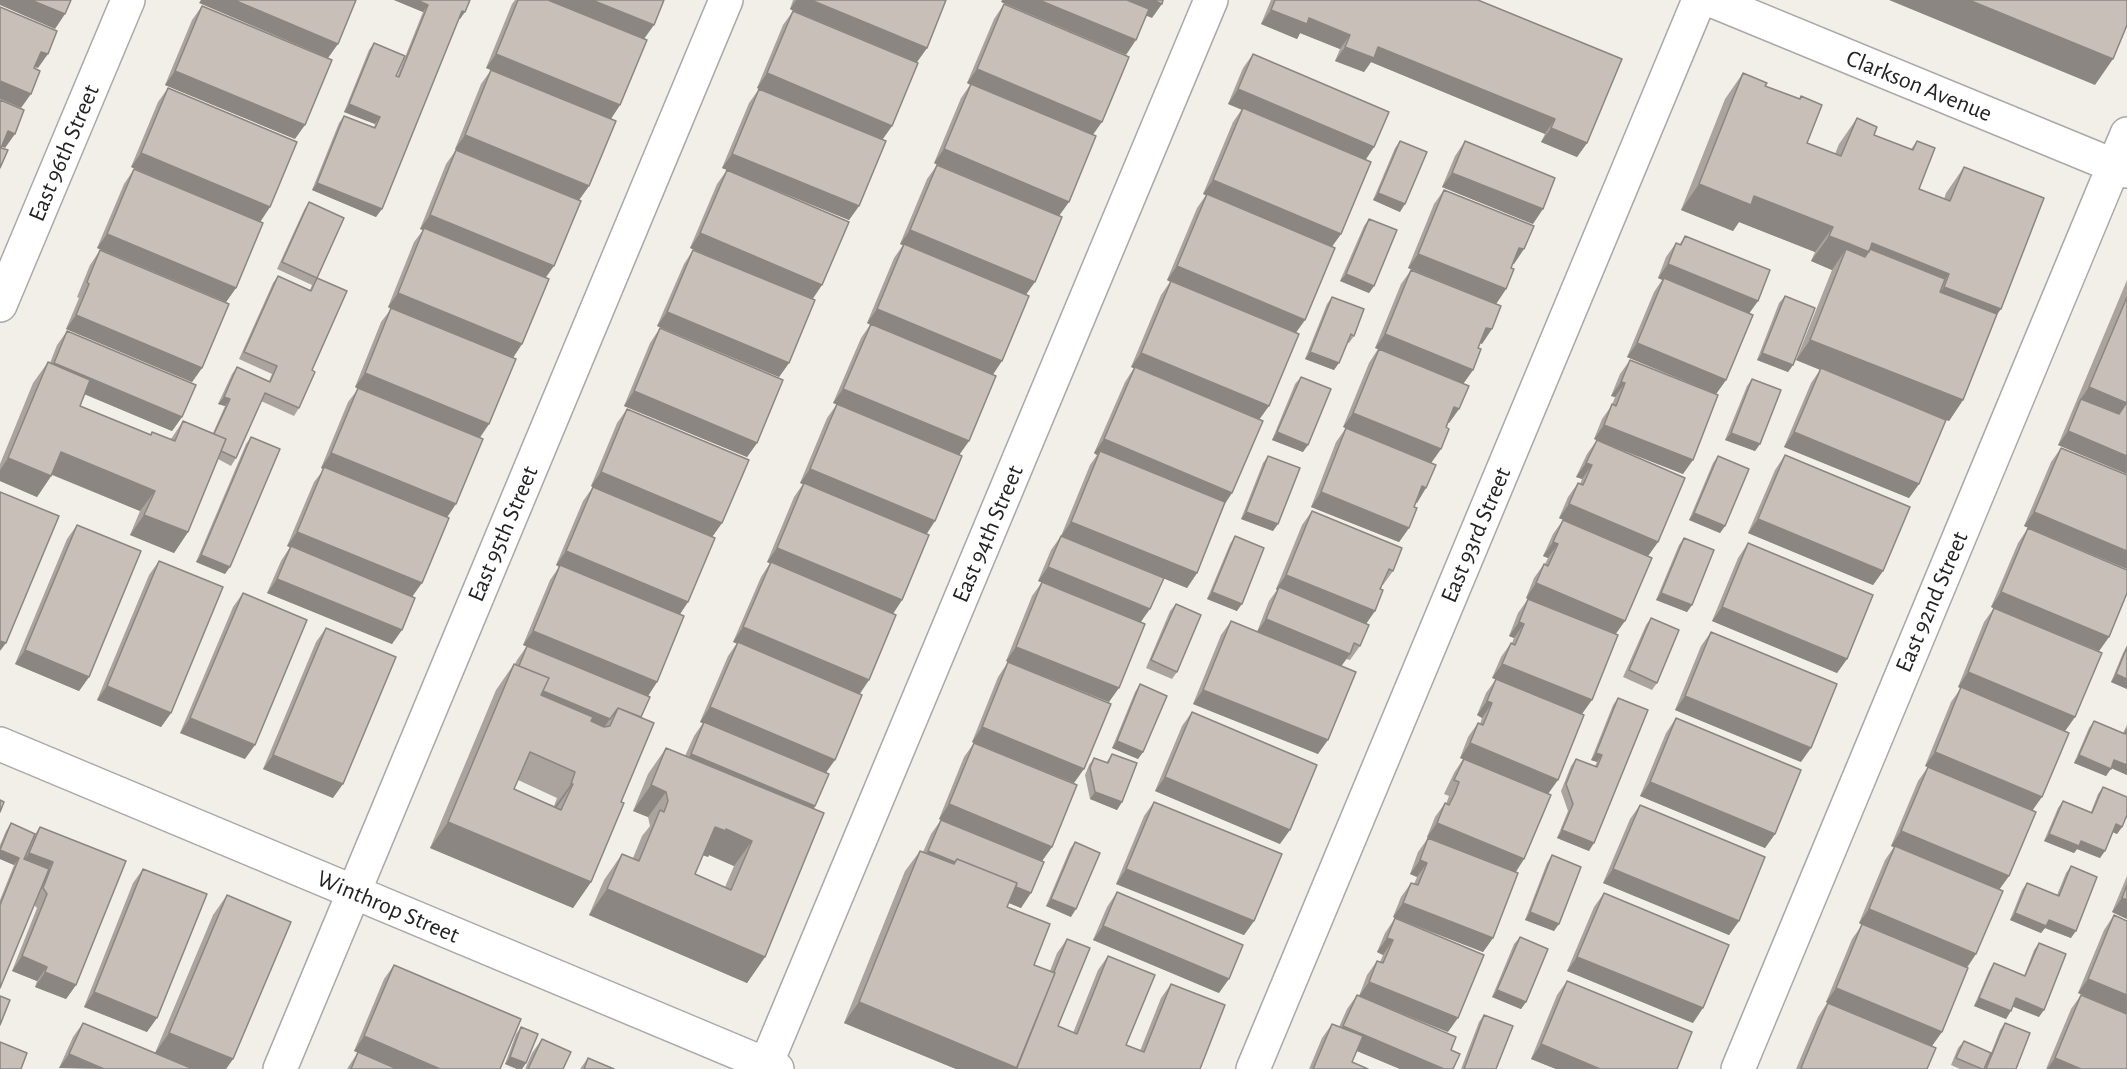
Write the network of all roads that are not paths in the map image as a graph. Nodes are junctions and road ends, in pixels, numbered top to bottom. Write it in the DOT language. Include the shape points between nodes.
graph roads {
  1 [pos="128,0"];
  2 [pos="726,0"];
  3 [pos="1211,0"];
  4 [pos="1699,0"];
  5 [pos="1711,0"];
  6 [pos="2127,134"];
  7 [pos="2120,169"];
  8 [pos="0,305"];
  9 [pos="0,744"];
  10 [pos="354,892"];
  11 [pos="769,1068"];
  12 [pos="280,1069"];
  13 [pos="1253,1069"];
  14 [pos="1738,1069"];
  1 -- 8 [label="street, East 96th Street"];
  2 -- 10 [label="street, East 95th Street"];
  3 -- 11 [label="street, East 94th Street"];
  4 -- 13 [label="street, East 93rd Street"];
  5 -- 7 [label="street, Clarkson Avenue"];
  6 -- 7 [label="street, East 92nd Street"];
  7 -- 14 [label="street, East 92nd Street"];
  9 -- 10 [label="street, Winthrop Street"];
  10 -- 11 [label="street, Winthrop Street"];
  10 -- 12 [label="street, East 95th Street"];
}
